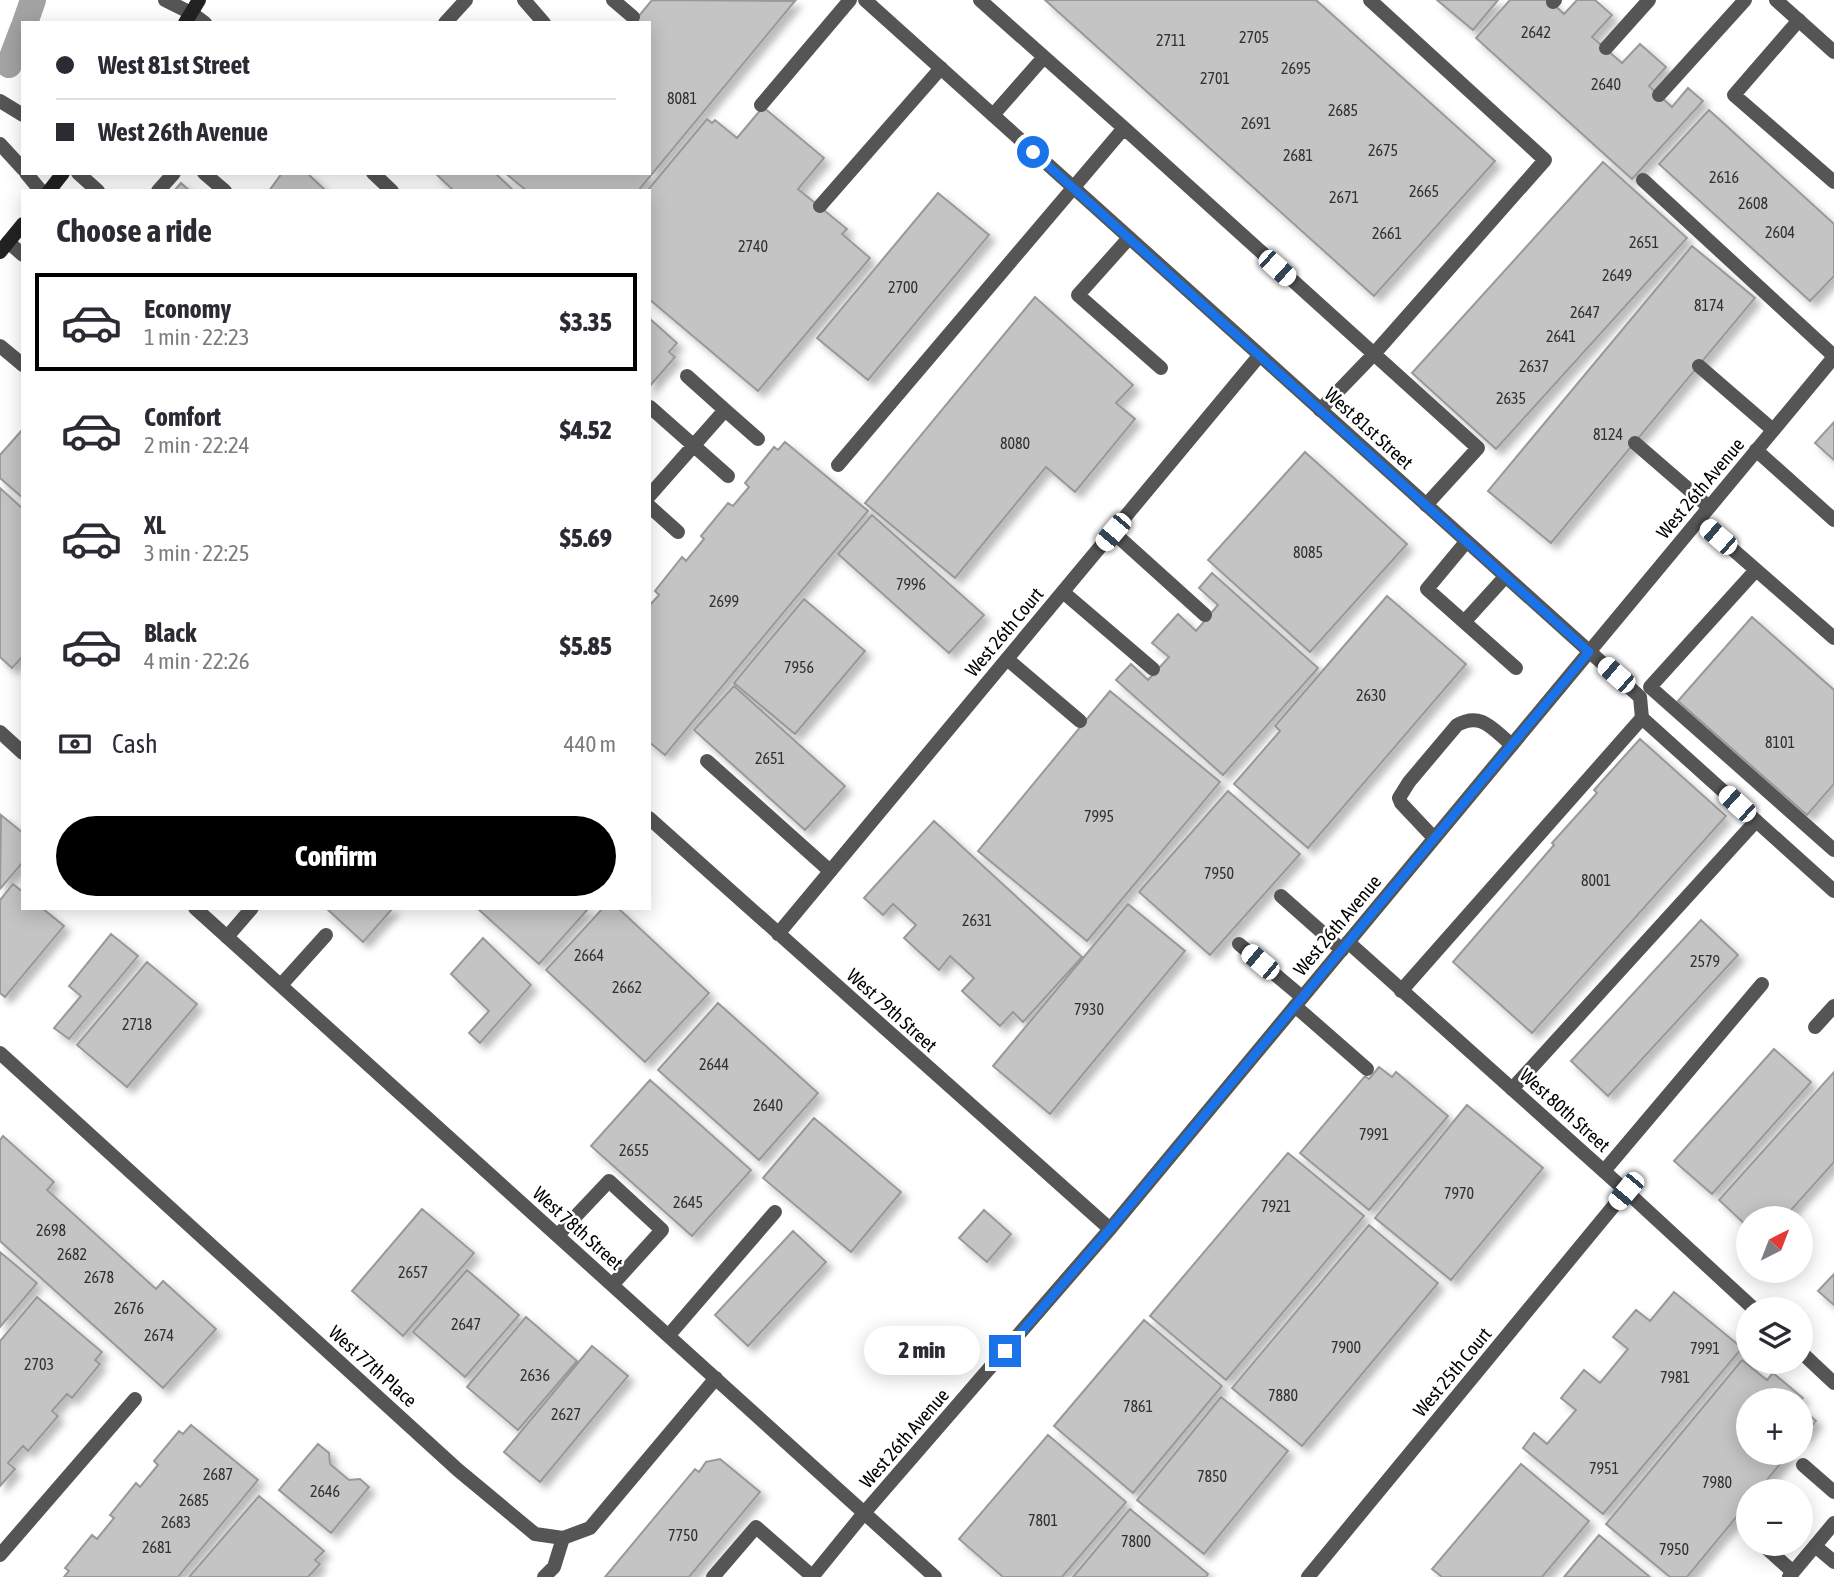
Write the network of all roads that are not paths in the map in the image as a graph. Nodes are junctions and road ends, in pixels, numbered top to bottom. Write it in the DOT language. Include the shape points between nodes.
graph roads {
  1 [pos="165,0"];
  2 [pos="186,0"];
  3 [pos="212,0"];
  4 [pos="466,0"];
  5 [pos="524,0"];
  6 [pos="613,0"];
  7 [pos="850,0"];
  8 [pos="865,0"];
  9 [pos="980,0"];
  10 [pos="1370,0"];
  11 [pos="1649,0"];
  12 [pos="1745,0"];
  13 [pos="1776,0"];
  14 [pos="192,12"];
  15 [pos="633,17"];
  16 [pos="1799,20"];
  17 [pos="447,21"];
  18 [pos="542,21"];
  19 [pos="1606,48"];
  20 [pos="1834,52"];
  21 [pos="1044,57"];
  22 [pos="941,68"];
  23 [pos="1659,95"];
  24 [pos="0,101"];
  25 [pos="761,105"];
  26 [pos="21,114"];
  27 [pos="993,115"];
  28 [pos="1124,128"];
  29 [pos="0,144"];
  30 [pos="21,168"];
  31 [pos="27,175"];
  32 [pos="61,175"];
  33 [pos="80,175"];
  34 [pos="172,175"];
  35 [pos="206,175"];
  36 [pos="375,175"];
  37 [pos="1643,180"];
  38 [pos="1834,182"];
  39 [pos="1073,188"];
  40 [pos="39,189"];
  41 [pos="51,189"];
  42 [pos="96,189"];
  43 [pos="160,189"];
  44 [pos="223,189"];
  45 [pos="390,189"];
  46 [pos="820,206"];
  47 [pos="21,226"];
  48 [pos="1129,238"];
  49 [pos="3,244"];
  50 [pos="21,254"];
  51 [pos="0,345"];
  52 [pos="1373,355"];
  53 [pos="1259,356"];
  54 [pos="1834,357"];
  55 [pos="21,363"];
  56 [pos="1699,366"];
  57 [pos="1161,368"];
  58 [pos="687,376"];
  59 [pos="651,408"];
  60 [pos="725,410"];
  61 [pos="1320,410"];
  62 [pos="1773,430"];
  63 [pos="758,439"];
  64 [pos="1635,443"];
  65 [pos="693,446"];
  66 [pos="1756,450"];
  67 [pos="838,465"];
  68 [pos="728,476"];
  69 [pos="651,494"];
  70 [pos="1426,505"];
  71 [pos="1709,506"];
  72 [pos="651,508"];
  73 [pos="1699,520"];
  74 [pos="1834,520"];
  75 [pos="678,531"];
  76 [pos="1113,532"];
  77 [pos="1466,542"];
  78 [pos="1756,570"];
  79 [pos="1505,578"];
  80 [pos="1063,592"];
  81 [pos="1205,615"];
  82 [pos="1465,621"];
  83 [pos="1834,638"];
  84 [pos="1589,652"];
  85 [pos="1007,659"];
  86 [pos="1516,668"];
  87 [pos="1153,669"];
  88 [pos="1645,692"];
  89 [pos="1642,718"];
  90 [pos="1080,721"];
  91 [pos="0,732"];
  92 [pos="1511,745"];
  93 [pos="21,751"];
  94 [pos="707,761"];
  95 [pos="651,820"];
  96 [pos="1756,821"];
  97 [pos="1434,838"];
  98 [pos="1834,850"];
  99 [pos="830,872"];
  100 [pos="1834,891"];
  101 [pos="1281,895"];
  102 [pos="197,910"];
  103 [pos="250,910"];
  104 [pos="778,934"];
  105 [pos="326,935"];
  106 [pos="227,937"];
  107 [pos="1239,944"];
  108 [pos="1345,946"];
  109 [pos="1762,984"];
  110 [pos="281,985"];
  111 [pos="1402,991"];
  112 [pos="1299,1002"];
  113 [pos="1834,1006"];
  114 [pos="1815,1027"];
  115 [pos="0,1053"];
  116 [pos="1367,1069"];
  117 [pos="1512,1089"];
  118 [pos="1604,1171"];
  119 [pos="1626,1191"];
  120 [pos="775,1212"];
  121 [pos="1110,1229"];
  122 [pos="558,1236"];
  123 [pos="613,1284"];
  124 [pos="1741,1297"];
  125 [pos="669,1335"];
  126 [pos="1813,1363"];
  127 [pos="716,1378"];
  128 [pos="1834,1383"];
  129 [pos="135,1399"];
  130 [pos="1803,1465"];
  131 [pos="1834,1492"];
  132 [pos="864,1513"];
  133 [pos="1834,1523"];
  134 [pos="563,1538"];
  135 [pos="1815,1546"];
  136 [pos="0,1555"];
  137 [pos="1774,1556"];
  138 [pos="1834,1562"];
  139 [pos="1791,1574"];
  140 [pos="812,1576"];
  141 [pos="544,1577"];
  142 [pos="713,1577"];
  143 [pos="935,1577"];
  144 [pos="1308,1577"];
  1 -- 14 [label="street"];
  2 -- 14 [label="street"];
  3 -- 14 [label="main road"];
  4 -- 17 [label="street"];
  5 -- 18 [label="street"];
  6 -- 15 [label="street"];
  7 -- 25 [label="street"];
  8 -- 22 [label="street, West 81st Street"];
  9 -- 21 [label="street"];
  10 -- 52 [label="street" via="1545,160"];
  11 -- 19 [label="street"];
  12 -- 23 [label="street"];
  13 -- 16 [label="street"];
  16 -- 20 [label="street"];
  16 -- 38 [label="street" via="1734,95"];
  21 -- 27 [label="street"];
  21 -- 28 [label="street"];
  22 -- 27 [label="street, West 81st Street"];
  22 -- 46 [label="street"];
  24 -- 26 [label="street"];
  27 -- 39 [label="street, West 81st Street"];
  28 -- 39 [label="street"];
  28 -- 52 [label="street"];
  29 -- 30 [label="street"];
  31 -- 40 [label="street"];
  32 -- 41 [label="main road"];
  33 -- 42 [label="street"];
  34 -- 43 [label="street"];
  35 -- 44 [label="street"];
  36 -- 45 [label="street"];
  37 -- 54 [label="street"];
  39 -- 48 [label="street, West 81st Street"];
  39 -- 67 [label="street"];
  47 -- 49 [label="main road"];
  48 -- 53 [label="street, West 81st Street"];
  48 -- 57 [label="street" via="1078,295"];
  49 -- 50 [label="street"];
  51 -- 55 [label="street"];
  52 -- 61 [label="street"];
  52 -- 70 [label="street" via="1478,448"];
  53 -- 61 [label="street, West 81st Street"];
  53 -- 76 [label="street, West 26th Court"];
  54 -- 62 [label="street, West 26th Avenue"];
  56 -- 62 [label="street"];
  58 -- 60 [label="street"];
  59 -- 65 [label="street"];
  60 -- 63 [label="street"];
  60 -- 65 [label="street"];
  61 -- 70 [label="street, West 81st Street"];
  62 -- 66 [label="street, West 26th Avenue"];
  64 -- 71 [label="street"];
  65 -- 68 [label="street"];
  65 -- 69 [label="street"];
  66 -- 71 [label="street, West 26th Avenue"];
  66 -- 74 [label="street"];
  70 -- 77 [label="street, West 81st Street"];
  71 -- 73 [label="street, West 26th Avenue"];
  72 -- 75 [label="street"];
  73 -- 78 [label="street"];
  73 -- 84 [label="street, West 26th Avenue"];
  76 -- 80 [label="street, West 26th Court"];
  76 -- 81 [label="street"];
  77 -- 79 [label="street, West 81st Street"];
  77 -- 82 [label="street" via="1427,589"];
  78 -- 83 [label="street"];
  78 -- 88 [label="street"];
  79 -- 82 [label="street"];
  79 -- 84 [label="street, West 81st Street"];
  80 -- 85 [label="street, West 26th Court"];
  80 -- 87 [label="street"];
  82 -- 86 [label="street"];
  84 -- 88 [label="street, West 81st Street"];
  84 -- 92 [label="street, West 26th Avenue"];
  85 -- 90 [label="street"];
  85 -- 99 [label="street, West 26th Court"];
  88 -- 89 [label="street"];
  88 -- 98 [label="street, West 81st Street"];
  89 -- 96 [label="street"];
  89 -- 111 [label="street"];
  91 -- 93 [label="street"];
  92 -- 97 [label="street, West 26th Avenue"];
  92 -- 97 [label="street" via="1482,721 1465,720 1409,782 1399,798 1401,803"];
  94 -- 99 [label="street"];
  95 -- 104 [label="street, West 79th Street"];
  96 -- 100 [label="street"];
  96 -- 117 [label="street"];
  97 -- 108 [label="street, West 26th Avenue"];
  99 -- 104 [label="street, West 26th Court"];
  101 -- 108 [label="street, West 80th Street"];
  102 -- 106 [label="street, West 78th Street"];
  103 -- 106 [label="street"];
  104 -- 121 [label="street, West 79th Street"];
  105 -- 110 [label="street"];
  106 -- 110 [label="street, West 78th Street"];
  107 -- 112 [label="street"];
  108 -- 111 [label="street, West 80th Street"];
  108 -- 112 [label="street, West 26th Avenue"];
  109 -- 118 [label="street"];
  110 -- 122 [label="street, West 78th Street"];
  111 -- 117 [label="street, West 80th Street"];
  112 -- 116 [label="street"];
  112 -- 121 [label="street, West 26th Avenue"];
  113 -- 114 [label="street"];
  115 -- 134 [label="street, West 77th Place" via="458,1470 535,1534"];
  117 -- 118 [label="street, West 80th Street"];
  118 -- 119 [label="street, West 80th Street"];
  119 -- 124 [label="street, West 80th Street"];
  119 -- 144 [label="street, West 25th Court"];
  120 -- 125 [label="street"];
  121 -- 132 [label="street, West 26th Avenue"];
  122 -- 123 [label="street, West 78th Street"];
  122 -- 123 [label="street" via="609,1181 662,1230"];
  123 -- 125 [label="street, West 78th Street"];
  125 -- 127 [label="street, West 78th Street"];
  126 -- 128 [label="street"];
  127 -- 132 [label="street, West 78th Street"];
  127 -- 134 [label="street" via="590,1528"];
  129 -- 136 [label="street"];
  130 -- 131 [label="street"];
  132 -- 140 [label="street, West 26th Avenue"];
  132 -- 143 [label="street, West 78th Street"];
  133 -- 135 [label="street"];
  134 -- 141 [label="street" via="554,1567"];
  135 -- 138 [label="street"];
  135 -- 139 [label="street"];
  137 -- 139 [label="street"];
  140 -- 142 [label="street" via="756,1527"];
}
